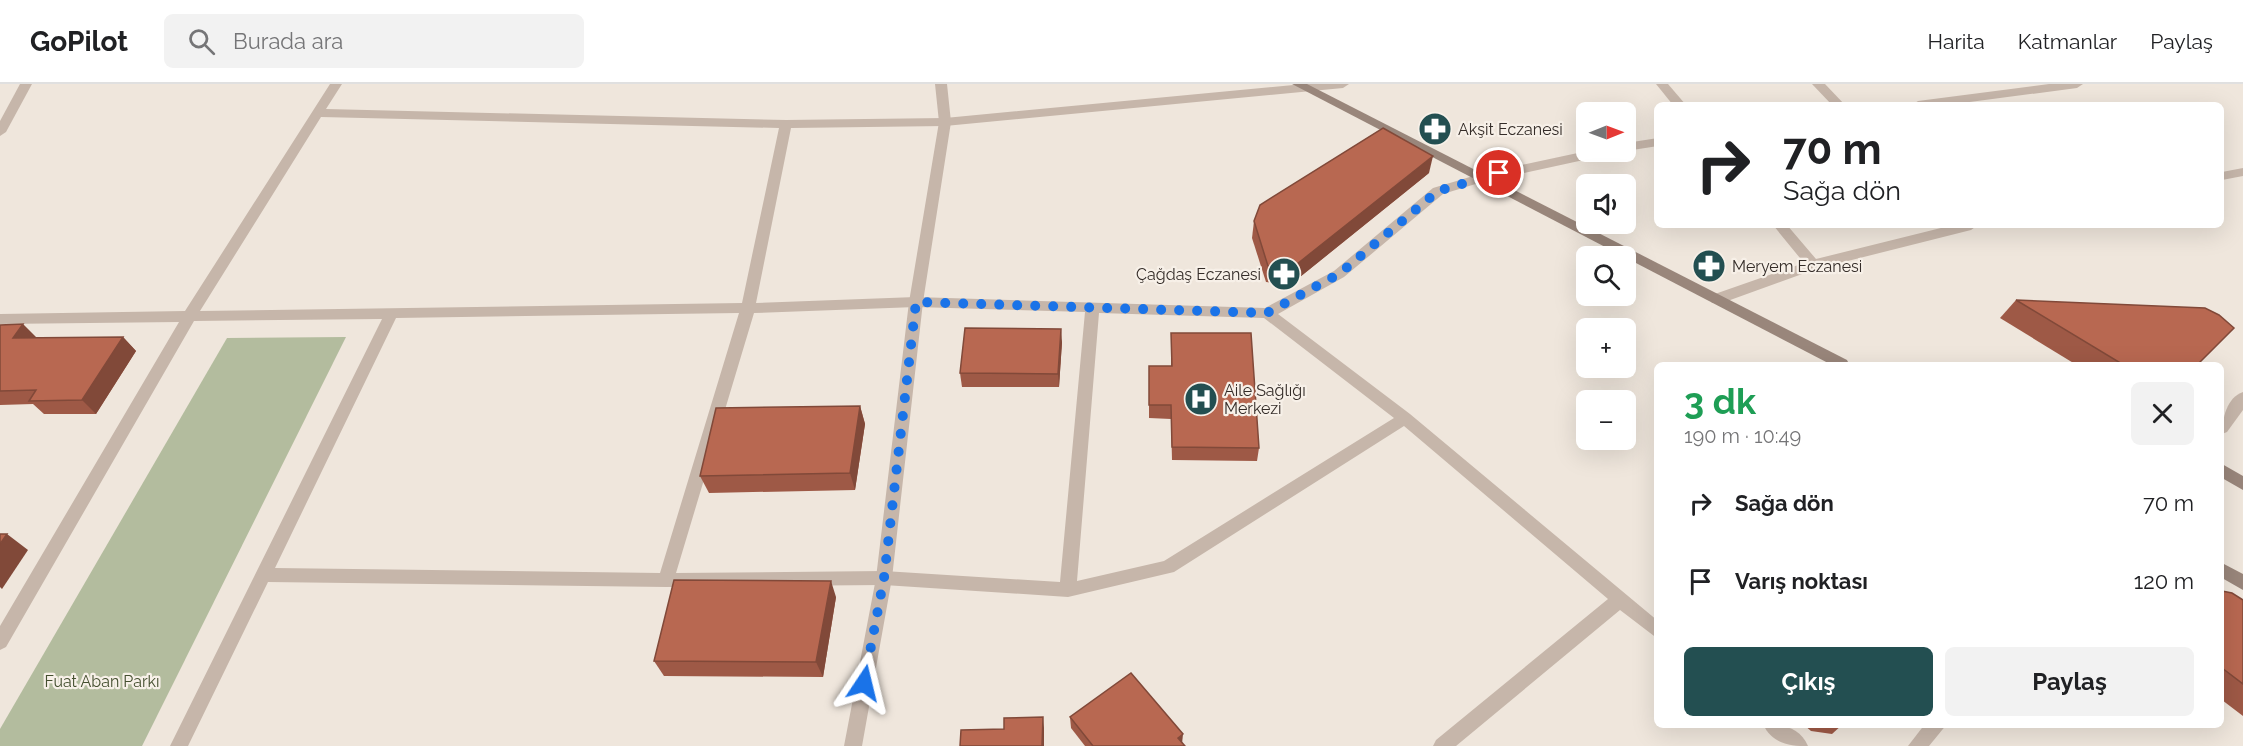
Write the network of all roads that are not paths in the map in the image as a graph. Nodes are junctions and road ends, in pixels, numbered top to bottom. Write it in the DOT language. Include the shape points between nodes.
graph roads {
  1 [pos="26,84"];
  2 [pos="336,84"];
  3 [pos="941,84"];
  4 [pos="1343,84"];
  5 [pos="1662,84"];
  6 [pos="1818,84"];
  7 [pos="2077,84"];
  8 [pos="1303,87"];
  9 [pos="1677,102"];
  10 [pos="1836,102"];
  11 [pos="1941,102"];
  12 [pos="320,113"];
  13 [pos="945,122"];
  14 [pos="786,124"];
  15 [pos="0,132"];
  16 [pos="1654,143"];
  17 [pos="1636,145"];
  18 [pos="1576,158"];
  19 [pos="2243,172"];
  20 [pos="2224,176"];
  21 [pos="1480,178"];
  22 [pos="1783,228"];
  23 [pos="1947,228"];
  24 [pos="1814,265"];
  25 [pos="1717,299"];
  26 [pos="916,302"];
  27 [pos="748,308"];
  28 [pos="1092,308"];
  29 [pos="1267,313"];
  30 [pos="391,314"];
  31 [pos="189,317"];
  32 [pos="0,319"];
  33 [pos="1838,362"];
  34 [pos="2243,398"];
  35 [pos="1405,417"];
  36 [pos="2224,425"];
  37 [pos="2224,471"];
  38 [pos="2243,484"];
  39 [pos="2224,571"];
  40 [pos="261,575"];
  41 [pos="884,578"];
  42 [pos="666,580"];
  43 [pos="2243,583"];
  44 [pos="1068,590"];
  45 [pos="1618,601"];
  46 [pos="1654,629"];
  47 [pos="0,642"];
  48 [pos="1777,728"];
  49 [pos="1934,728"];
  50 [pos="179,746"];
  51 [pos="853,746"];
  52 [pos="1442,746"];
  53 [pos="1799,746"];
  54 [pos="1917,746"];
  1 -- 15 [label="street"];
  2 -- 12 [label="street"];
  3 -- 13 [label="street"];
  4 -- 8 [label="street"];
  5 -- 9 [label="street"];
  6 -- 10 [label="street"];
  7 -- 11 [label="street"];
  8 -- 13 [label="street"];
  8 -- 21 [label="main road"];
  12 -- 14 [label="street"];
  12 -- 31 [label="street"];
  13 -- 14 [label="street"];
  13 -- 26 [label="street"];
  14 -- 27 [label="street"];
  16 -- 17 [label="street"];
  18 -- 21 [label="street"];
  19 -- 20 [label="street"];
  21 -- 25 [label="main road"];
  21 -- 29 [label="street" via="1438,191 1339,274"];
  22 -- 24 [label="street"];
  23 -- 24 [label="street"];
  24 -- 25 [label="street"];
  25 -- 33 [label="main road"];
  26 -- 27 [label="street"];
  26 -- 28 [label="street"];
  26 -- 41 [label="street"];
  27 -- 30 [label="street"];
  27 -- 42 [label="street"];
  28 -- 29 [label="street"];
  28 -- 44 [label="street"];
  29 -- 35 [label="street"];
  30 -- 31 [label="street"];
  30 -- 40 [label="street"];
  31 -- 32 [label="street"];
  31 -- 47 [label="street"];
  34 -- 36 [label="street"];
  35 -- 44 [label="street" via="1168,567"];
  35 -- 45 [label="street"];
  37 -- 38 [label="main road"];
  39 -- 43 [label="main road"];
  40 -- 42 [label="street"];
  40 -- 50 [label="street"];
  41 -- 42 [label="street"];
  41 -- 44 [label="street"];
  41 -- 51 [label="street"];
  45 -- 46 [label="street"];
  45 -- 52 [label="street"];
  48 -- 53 [label="street"];
  49 -- 54 [label="street"];
}
